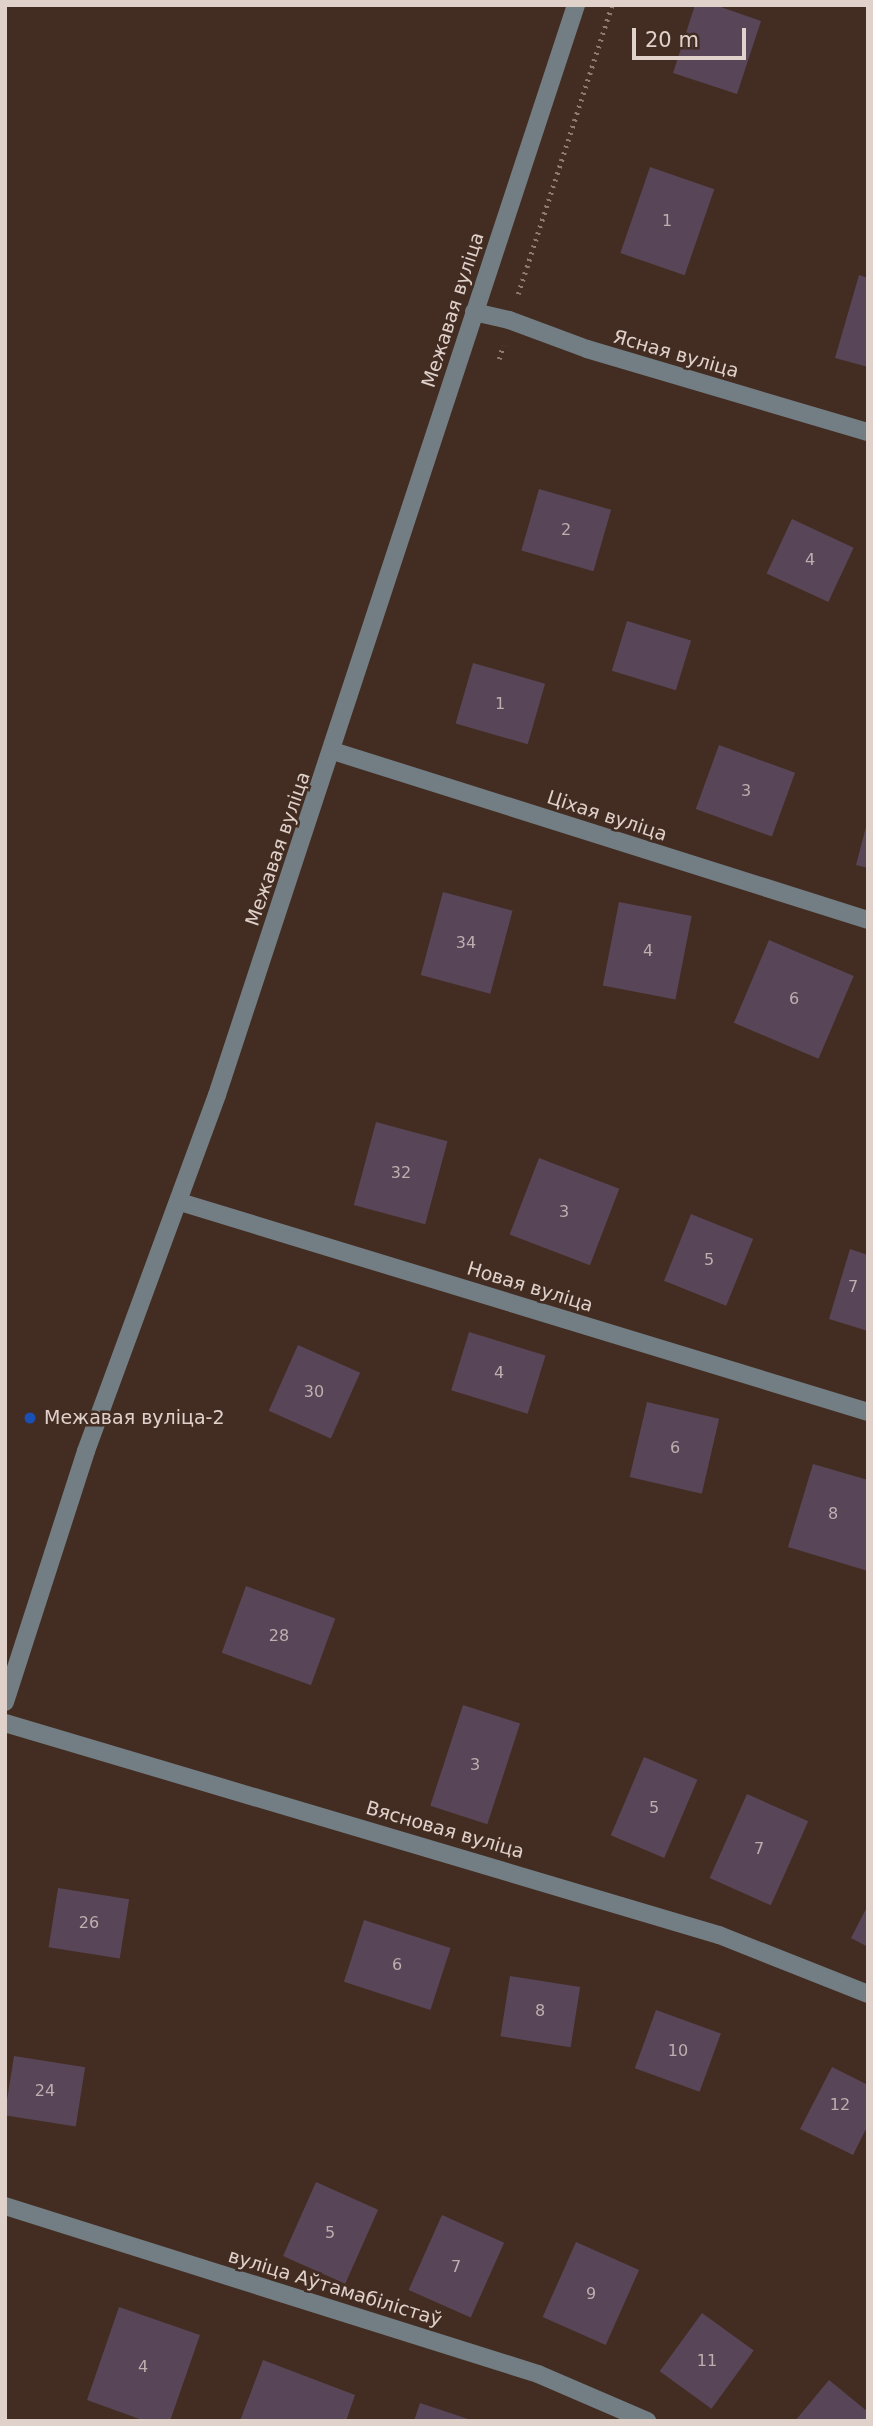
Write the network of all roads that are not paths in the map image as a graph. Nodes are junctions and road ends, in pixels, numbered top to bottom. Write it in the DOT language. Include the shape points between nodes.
graph roads {
  1 [pos="576,5"];
  2 [pos="474,312"];
  3 [pos="868,432"];
  4 [pos="333,751"];
  5 [pos="868,920"];
  6 [pos="180,1202"];
  7 [pos="868,1412"];
  8 [pos="5,1702"];
  9 [pos="5,1723"];
  10 [pos="868,1994"];
  11 [pos="5,2206"];
  12 [pos="647,2421"];
  1 -- 2 [label="street, Межавая вуліца"];
  2 -- 3 [label="street, Ясная вуліца"];
  2 -- 4 [label="street, Межавая вуліца"];
  4 -- 5 [label="street, Ціхая вуліца"];
  4 -- 6 [label="street, Межавая вуліца"];
  6 -- 7 [label="street, Новая вуліца"];
  6 -- 8 [label="street, Межавая вуліца" via="86,1451"];
  9 -- 10 [label="street, Вясновая вуліца" via="719,1935"];
  11 -- 12 [label="street, вуліца Аўтамабілістаў" via="538,2374"];
}
